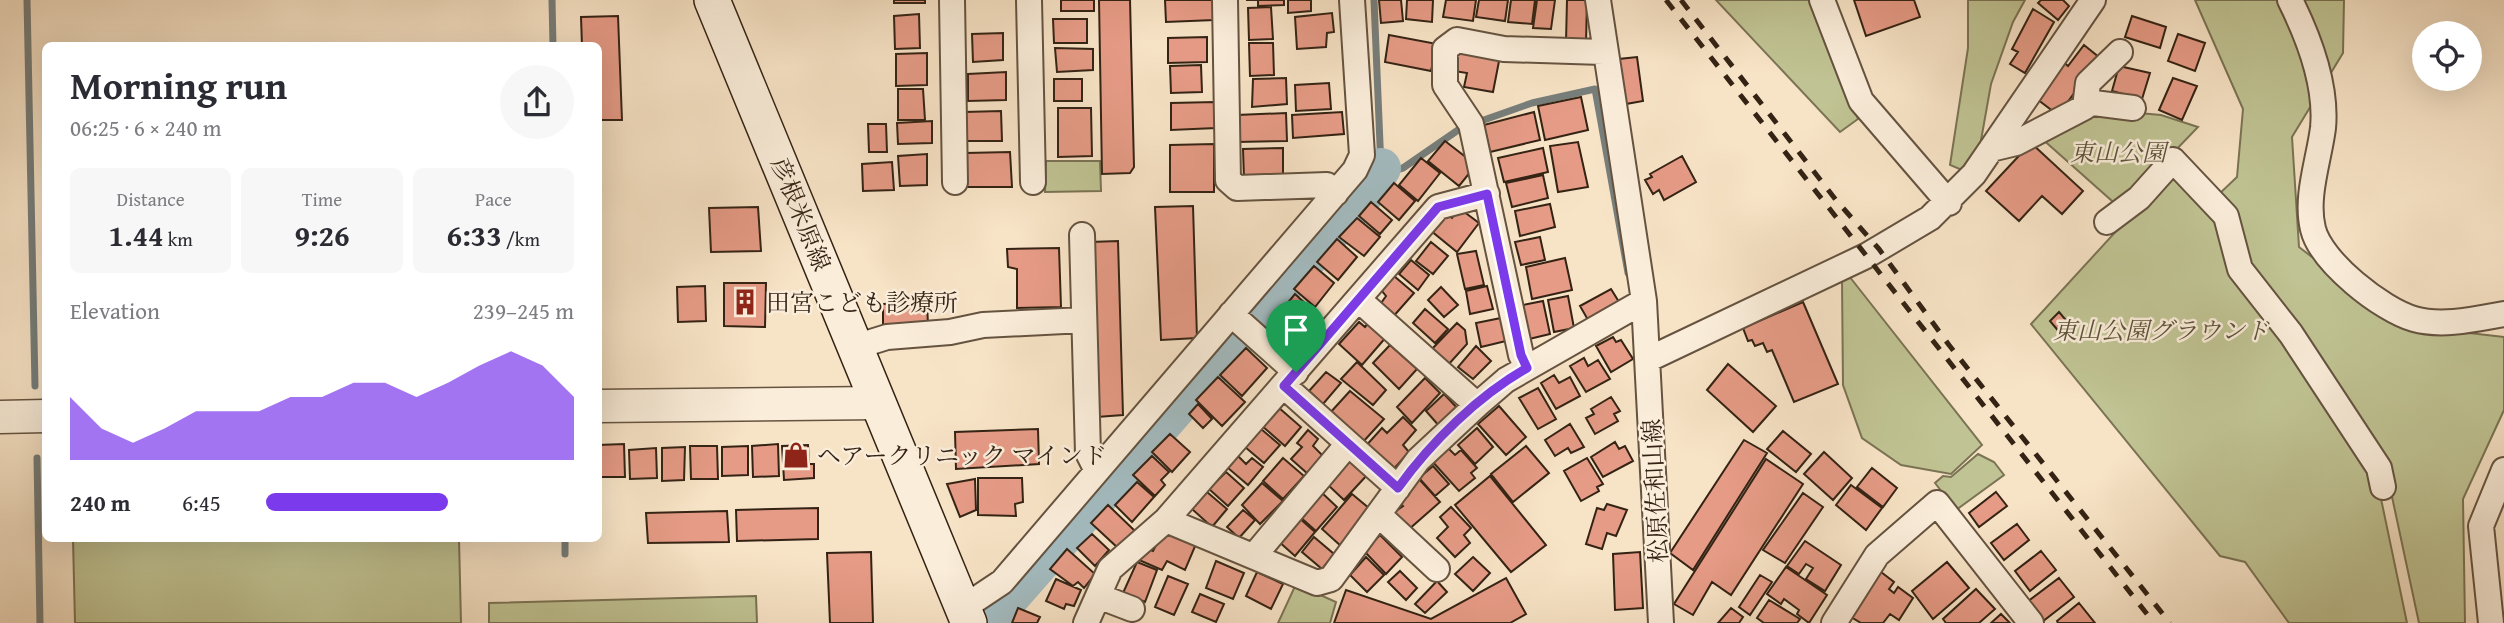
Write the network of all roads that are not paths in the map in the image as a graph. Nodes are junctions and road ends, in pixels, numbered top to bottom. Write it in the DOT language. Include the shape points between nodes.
graph roads {
  1 [pos="712,0"];
  2 [pos="952,0"];
  3 [pos="1028,0"];
  4 [pos="1225,0"];
  5 [pos="1352,0"];
  6 [pos="1598,0"];
  7 [pos="1822,0"];
  8 [pos="2093,0"];
  9 [pos="2290,0"];
  10 [pos="1603,52"];
  11 [pos="2120,52"];
  12 [pos="2086,102"];
  13 [pos="2133,108"];
  14 [pos="1991,149"];
  15 [pos="955,182"];
  16 [pos="1033,182"];
  17 [pos="1336,193"];
  18 [pos="1487,194"];
  19 [pos="1949,203"];
  20 [pos="2107,222"];
  21 [pos="1082,236"];
  22 [pos="1359,300"];
  23 [pos="1644,301"];
  24 [pos="2504,314"];
  25 [pos="1084,320"];
  26 [pos="1241,322"];
  27 [pos="855,346"];
  28 [pos="1649,359"];
  29 [pos="1527,368"];
  30 [pos="1290,379"];
  31 [pos="879,403"];
  32 [pos="1477,405"];
  33 [pos="602,407"];
  34 [pos="42,416"];
  35 [pos="0,417"];
  36 [pos="1348,445"];
  37 [pos="1096,469"];
  38 [pos="2504,470"];
  39 [pos="2383,487"];
  40 [pos="1398,488"];
  41 [pos="1379,515"];
  42 [pos="1166,520"];
  43 [pos="1254,556"];
  44 [pos="1437,569"];
  45 [pos="1098,596"];
  46 [pos="1132,609"];
  47 [pos="966,616"];
  48 [pos="1086,623"];
  49 [pos="1661,623"];
  50 [pos="1834,623"];
  51 [pos="2031,623"];
  52 [pos="2491,623"];
  1 -- 27 [label="main road, 彦根米原線"];
  2 -- 15 [label="street"];
  3 -- 16 [label="street"];
  4 -- 17 [label="street" via="1228,180 1237,188 1327,185"];
  5 -- 17 [label="street" via="1362,155"];
  6 -- 10 [label="street, 松原佐和山線"];
  7 -- 19 [label="street" via="1861,101"];
  8 -- 14 [label="street"];
  9 -- 24 [label="street" via="2301,22 2322,98 2323,126 2312,190 2313,229 2326,257 2355,283 2413,319 2440,323"];
  10 -- 18 [label="street" via="1450,42 1445,49 1445,85 1471,124"];
  10 -- 23 [label="street, 松原佐和山線"];
  11 -- 12 [label="street" via="2088,83"];
  12 -- 13 [label="street"];
  12 -- 14 [label="street" via="2085,107 2017,143"];
  14 -- 19 [label="street"];
  17 -- 26 [label="street"];
  18 -- 22 [label="street" via="1438,207"];
  18 -- 29 [label="street"];
  19 -- 28 [label="street" via="1917,229 1879,249"];
  20 -- 39 [label="street" via="2140,198 2173,160 2226,216 2240,269 2291,334 2379,468"];
  21 -- 25 [label="street"];
  22 -- 30 [label="street"];
  22 -- 32 [label="street"];
  23 -- 28 [label="street, 松原佐和山線"];
  23 -- 29 [label="street"];
  25 -- 27 [label="street" via="984,325 887,337"];
  25 -- 37 [label="street" via="1088,453"];
  26 -- 30 [label="street"];
  26 -- 37 [label="street"];
  27 -- 31 [label="main road, 彦根米原線"];
  28 -- 49 [label="street, 松原佐和山線"];
  29 -- 32 [label="street"];
  30 -- 36 [label="street"];
  30 -- 42 [label="street"];
  31 -- 33 [label="street"];
  31 -- 47 [label="main road, 彦根米原線"];
  32 -- 40 [label="street" via="1418,460"];
  34 -- 35 [label="street"];
  36 -- 40 [label="street"];
  36 -- 43 [label="street"];
  37 -- 47 [label="street" via="1002,582"];
  38 -- 52 [label="street" via="2481,526"];
  40 -- 41 [label="street"];
  41 -- 43 [label="street" via="1331,579 1317,583"];
  41 -- 44 [label="street"];
  42 -- 43 [label="street"];
  42 -- 45 [label="street" via="1110,569"];
  45 -- 46 [label="street"];
  45 -- 48 [label="street"];
  50 -- 51 [label="street" via="1877,555 1937,503"];
}
